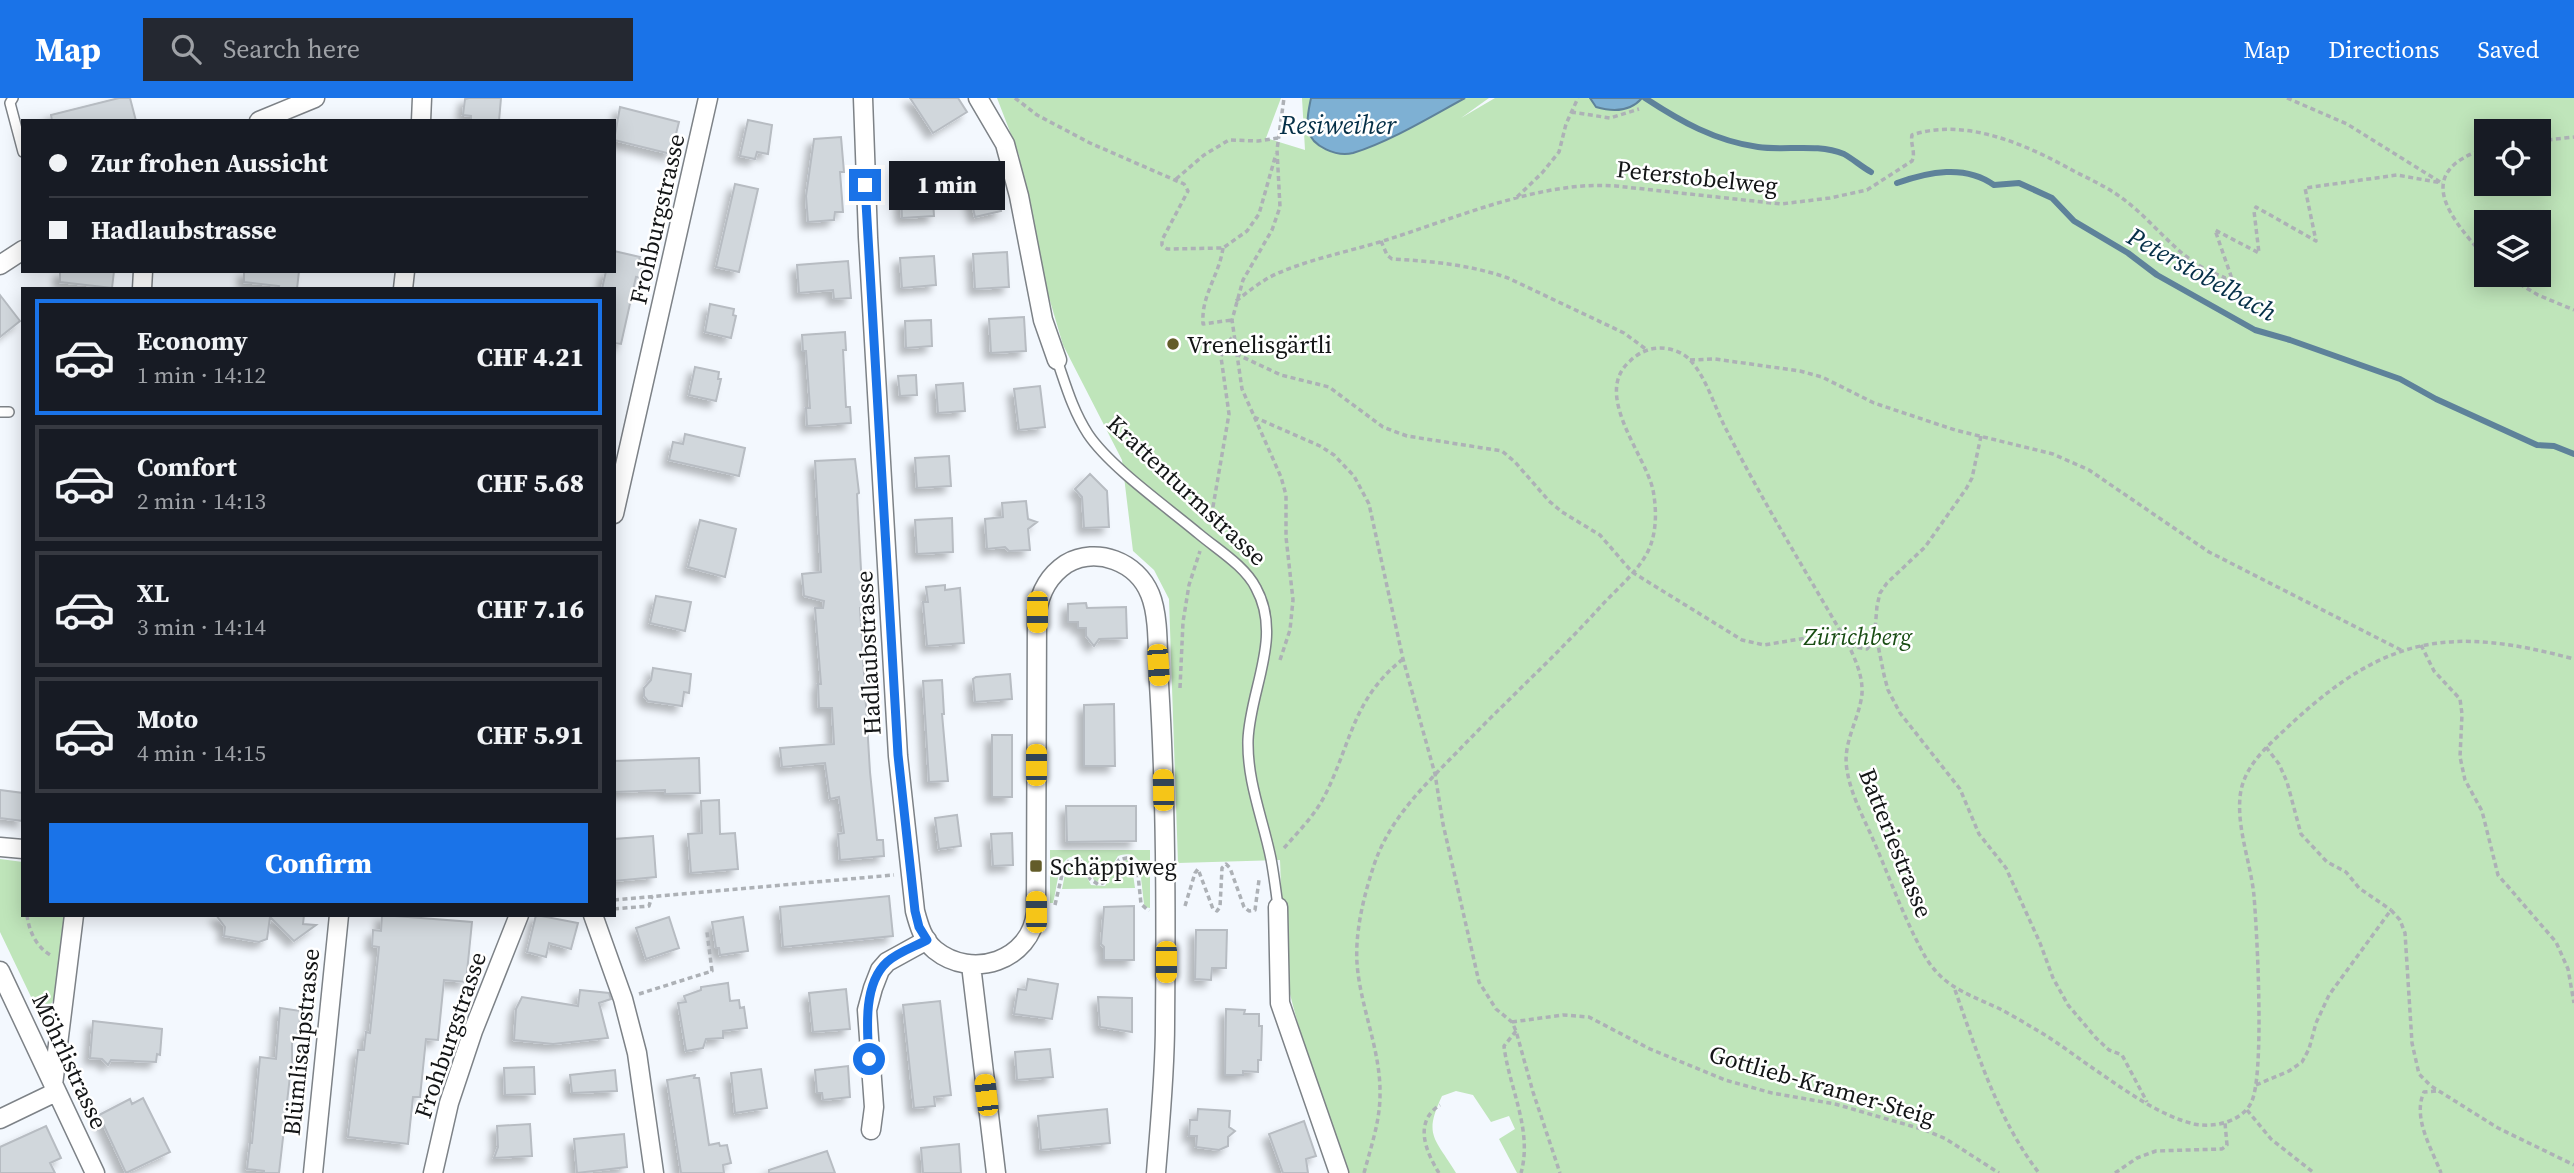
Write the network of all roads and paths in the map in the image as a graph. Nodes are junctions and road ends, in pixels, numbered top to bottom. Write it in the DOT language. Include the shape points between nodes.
graph roads {
  1 [pos="13,98"];
  2 [pos="315,98"];
  3 [pos="422,98"];
  4 [pos="863,98"];
  5 [pos="978,98"];
  6 [pos="1015,98"];
  7 [pos="1284,98"];
  8 [pos="1578,98"];
  9 [pos="2287,98"];
  10 [pos="708,102"];
  11 [pos="1639,109"];
  12 [pos="1571,112"];
  13 [pos="264,119"];
  14 [pos="421,119"];
  15 [pos="2574,137"];
  16 [pos="1278,138"];
  17 [pos="2551,140"];
  18 [pos="21,144"];
  19 [pos="1277,150"];
  20 [pos="2474,153"];
  21 [pos="1177,178"];
  22 [pos="2442,183"];
  23 [pos="1516,198"];
  24 [pos="1381,241"];
  25 [pos="2474,244"];
  26 [pos="1223,248"];
  27 [pos="21,251"];
  28 [pos="0,265"];
  29 [pos="2525,287"];
  30 [pos="1236,301"];
  31 [pos="2574,310"];
  32 [pos="1232,320"];
  33 [pos="1233,337"];
  34 [pos="1647,350"];
  35 [pos="1236,354"];
  36 [pos="1057,360"];
  37 [pos="1690,360"];
  38 [pos="1254,417"];
  39 [pos="1981,436"];
  40 [pos="616,505"];
  41 [pos="1204,538"];
  42 [pos="1632,572"];
  43 [pos="1876,637"];
  44 [pos="2421,645"];
  45 [pos="1849,646"];
  46 [pos="2401,650"];
  47 [pos="1403,659"];
  48 [pos="2574,659"];
  49 [pos="1276,668"];
  50 [pos="1180,689"];
  51 [pos="2266,747"];
  52 [pos="1435,774"];
  53 [pos="0,847"];
  54 [pos="21,849"];
  55 [pos="1271,859"];
  56 [pos="899,874"];
  57 [pos="652,896"];
  58 [pos="616,900"];
  59 [pos="1278,907"];
  60 [pos="1048,908"];
  61 [pos="616,909"];
  62 [pos="2391,910"];
  63 [pos="1154,913"];
  64 [pos="1180,913"];
  65 [pos="27,917"];
  66 [pos="74,917"];
  67 [pos="339,917"];
  68 [pos="519,917"];
  69 [pos="594,917"];
  70 [pos="706,932"];
  71 [pos="927,940"];
  72 [pos="59,957"];
  73 [pos="971,965"];
  74 [pos="0,971"];
  75 [pos="1955,990"];
  76 [pos="623,999"];
  77 [pos="2574,1003"];
  78 [pos="1512,1022"];
  79 [pos="1517,1031"];
  80 [pos="2256,1085"];
  81 [pos="54,1089"];
  82 [pos="2438,1091"];
  83 [pos="2148,1104"];
  84 [pos="1440,1105"];
  85 [pos="2246,1110"];
  86 [pos="0,1119"];
  87 [pos="2225,1123"];
  88 [pos="870,1130"];
  89 [pos="2574,1165"];
  90 [pos="95,1173"];
  91 [pos="313,1173"];
  92 [pos="433,1173"];
  93 [pos="654,1173"];
  94 [pos="996,1173"];
  95 [pos="1156,1173"];
  96 [pos="1339,1173"];
  97 [pos="1364,1173"];
  98 [pos="1438,1173"];
  99 [pos="1521,1173"];
  100 [pos="1560,1173"];
  101 [pos="1999,1173"];
  102 [pos="2039,1173"];
  103 [pos="2115,1173"];
  104 [pos="2314,1173"];
  105 [pos="2441,1173"];
  1 -- 18 [label="lane" via="10,103"];
  2 -- 13 [label="street"];
  3 -- 14 [label="street"];
  4 -- 71 [label="street, Hadlaubstrasse" via="898,755 915,911"];
  5 -- 36 [label="street, Krattenturmstrasse" via="1005,144 1043,320"];
  6 -- 21 [label="path" via="1090,143"];
  7 -- 16 [label="path"];
  8 -- 12 [label="path"];
  9 -- 22 [label="path" via="2347,124"];
  10 -- 40 [label="street, Frohburgstrasse"];
  11 -- 12 [label="path" via="1611,118"];
  12 -- 23 [label="path" via="1559,152"];
  15 -- 17 [label="path"];
  16 -- 19 [label="path"];
  16 -- 21 [label="path" via="1228,139"];
  19 -- 26 [label="path" via="1259,214 1247,231"];
  19 -- 30 [label="path" via="1281,187 1277,218"];
  20 -- 22 [label="path" via="2453,164"];
  21 -- 26 [label="path" via="1188,191 1162,246"];
  22 -- 23 [label="path, Peterstobelweg" via="2397,174 2305,188 2316,241 2256,207 2259,253 2215,230 2231,276 2225,278 2199,266 2105,186 2020,145 1955,130 1912,135 1912,161 1867,190 1830,198 1780,204 1597,184"];
  22 -- 25 [label="path" via="2449,209"];
  23 -- 24 [label="path, Peterstobelweg"];
  24 -- 30 [label="path, Peterstobelweg" via="1278,273"];
  24 -- 34 [label="path" via="1392,259 1427,260 1508,278 1624,333"];
  26 -- 32 [label="path" via="1202,308 1203,324"];
  27 -- 28 [label="street"];
  29 -- 31 [label="path"];
  30 -- 32 [label="path"];
  32 -- 33 [label="path"];
  33 -- 35 [label="path"];
  33 -- 41 [label="path" via="1224,344 1222,356 1229,414 1212,520"];
  34 -- 37 [label="path" via="1672,349"];
  34 -- 42 [label="path" via="1621,370 1616,393 1621,416 1652,487 1655,509 1655,531 1647,553"];
  35 -- 38 [label="path" via="1241,390"];
  35 -- 42 [label="path" via="1280,375 1329,387 1393,431 1502,451 1549,501 1600,536"];
  36 -- 41 [label="lane, Krattenturmstrasse" via="1089,436"];
  37 -- 39 [label="path" via="1715,359 1811,374 1874,403"];
  37 -- 45 [label="path, Batteriestrasse"];
  38 -- 47 [label="path" via="1334,455 1362,488"];
  38 -- 49 [label="path" via="1284,485 1287,505 1293,616"];
  39 -- 43 [label="path" via="1966,489 1925,547 1881,593"];
  39 -- 46 [label="path" via="2053,454 2090,470 2208,552"];
  41 -- 50 [label="path" via="1183,622"];
  41 -- 55 [label="lane, Krattenturmstrasse" via="1246,574 1265,608 1265,649 1248,738 1253,797"];
  42 -- 45 [label="path" via="1750,643 1806,638"];
  42 -- 52 [label="path"];
  43 -- 45 [label="path" via="1867,649"];
  43 -- 83 [label="path" via="1892,701 1960,789 1979,834 2006,868 2068,1005 2096,1038 2122,1055"];
  44 -- 46 [label="path"];
  44 -- 48 [label="path" via="2474,640"];
  44 -- 77 [label="path" via="2434,671 2460,699 2460,757 2465,780 2482,811 2498,875 2556,942 2568,969"];
  45 -- 75 [label="path, Batteriestrasse" via="1860,672 1862,692 1847,748 1849,780 1921,950"];
  46 -- 51 [label="path" via="2328,691"];
  47 -- 52 [label="path"];
  47 -- 55 [label="path" via="1368,696 1323,801"];
  51 -- 62 [label="path" via="2287,782 2301,834 2325,860"];
  51 -- 80 [label="path" via="2244,779 2240,799 2254,894"];
  52 -- 78 [label="path" via="1479,982 1496,1009"];
  52 -- 97 [label="path" via="1393,823 1383,843 1360,926 1357,963 1380,1094"];
  53 -- 54 [label="street"];
  55 -- 59 [label="lane, Krattenturmstrasse"];
  55 -- 64 [label="path" via="1260,871 1255,910 1244,906 1226,864 1217,911 1198,869"];
  56 -- 57 [label="path"];
  57 -- 58 [label="path"];
  57 -- 61 [label="path" via="649,906"];
  59 -- 96 [label="street, Krattenturmstrasse" via="1280,1003"];
  60 -- 63 [label="path" via="1056,904 1064,866 1071,859 1080,860 1090,879 1099,885 1119,860 1130,857 1137,865 1141,904"];
  62 -- 80 [label="path" via="2329,995 2302,1062"];
  62 -- 82 [label="path" via="2406,933 2415,1063 2426,1083"];
  65 -- 72 [label="path" via="35,941 46,953"];
  66 -- 81 [label="street"];
  67 -- 91 [label="street, Blümlisalpstrasse"];
  68 -- 92 [label="street, Frohburgstrasse" via="472,1031"];
  69 -- 76 [label="street"];
  70 -- 76 [label="path" via="712,971"];
  71 -- 73 [label="street" via="955,961"];
  71 -- 88 [label="street" via="887,962 873,988 867,1010 874,1107"];
  73 -- 94 [label="street"];
  73 -- 95 [label="street" via="1010,956 1035,922 1039,597 1048,580 1068,564 1088,557 1110,558 1141,578 1154,613 1166,913 1165,1060"];
  74 -- 81 [label="street, Möhrlistrasse"];
  75 -- 83 [label="path, Batteriestrasse" via="2041,1032"];
  75 -- 102 [label="path" via="2014,1136"];
  76 -- 93 [label="street" via="637,1053"];
  78 -- 79 [label="path"];
  78 -- 101 [label="path, Gottlieb-Kramer-Steig" via="1563,1015 1589,1017 1725,1080 1925,1130"];
  79 -- 99 [label="path" via="1504,1046 1524,1141"];
  79 -- 100 [label="path"];
  80 -- 85 [label="path"];
  81 -- 86 [label="street"];
  81 -- 90 [label="street, Möhrlistrasse"];
  82 -- 89 [label="path" via="2498,1128"];
  82 -- 105 [label="path" via="2421,1096 2421,1118"];
  83 -- 87 [label="path, Batteriestrasse" via="2197,1125"];
  84 -- 98 [label="path" via="1423,1135"];
  85 -- 87 [label="path"];
  85 -- 104 [label="path" via="2271,1139"];
  87 -- 103 [label="path" via="2227,1145 2222,1149 2156,1151"];
}
